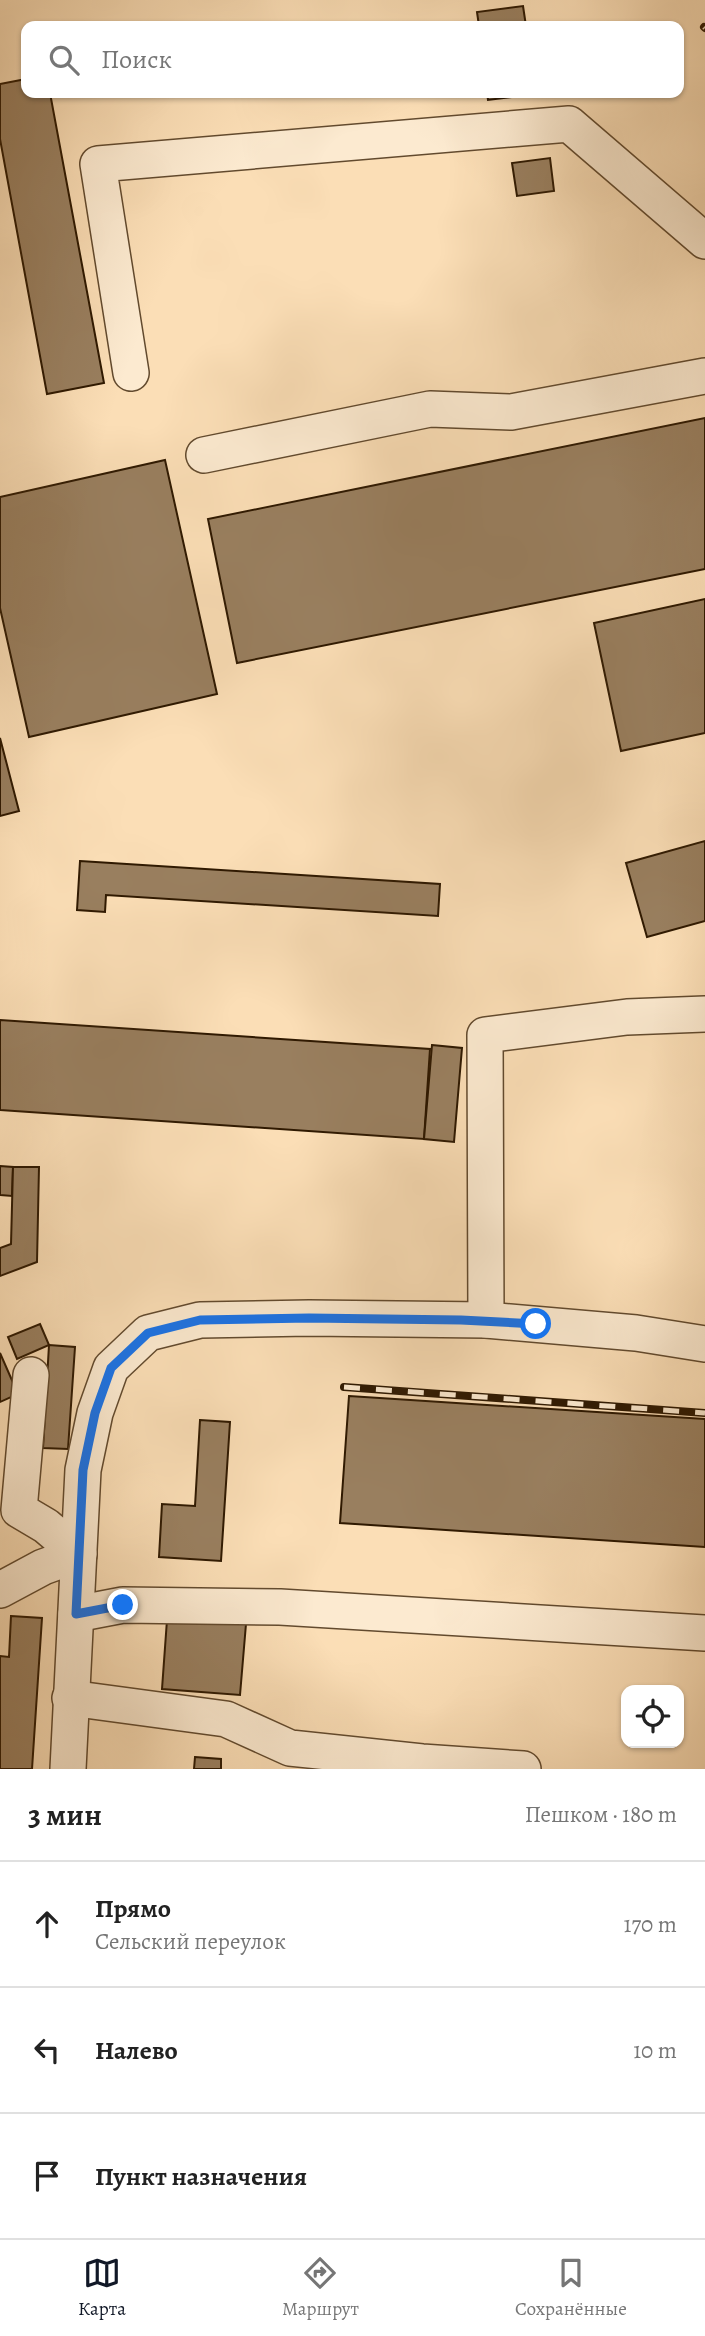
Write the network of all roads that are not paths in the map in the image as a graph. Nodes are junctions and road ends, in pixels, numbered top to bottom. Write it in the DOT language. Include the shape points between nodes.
graph roads {
  1 [pos="705,241"];
  2 [pos="131,373"];
  3 [pos="705,376"];
  4 [pos="204,455"];
  5 [pos="705,1014"];
  6 [pos="486,1320"];
  7 [pos="705,1344"];
  8 [pos="31,1375"];
  9 [pos="79,1554"];
  10 [pos="0,1590"];
  11 [pos="76,1614"];
  12 [pos="705,1633"];
  13 [pos="71,1698"];
  14 [pos="422,1765"];
  15 [pos="68,1769"];
  16 [pos="523,1769"];
  1 -- 2 [label="street" via="569,124 98,164"];
  3 -- 4 [label="street" via="511,412 430,409"];
  5 -- 6 [label="street" via="627,1017 485,1035"];
  6 -- 7 [label="street"];
  6 -- 9 [label="street" via="200,1320 148,1333 111,1368 95,1413 83,1470"];
  8 -- 9 [label="street" via="19,1510"];
  9 -- 10 [label="street"];
  9 -- 11 [label="street"];
  11 -- 12 [label="street" via="123,1605 280,1607"];
  11 -- 13 [label="street"];
  13 -- 14 [label="street" via="226,1718 290,1748"];
  13 -- 15 [label="street"];
  14 -- 16 [label="street"];
}
